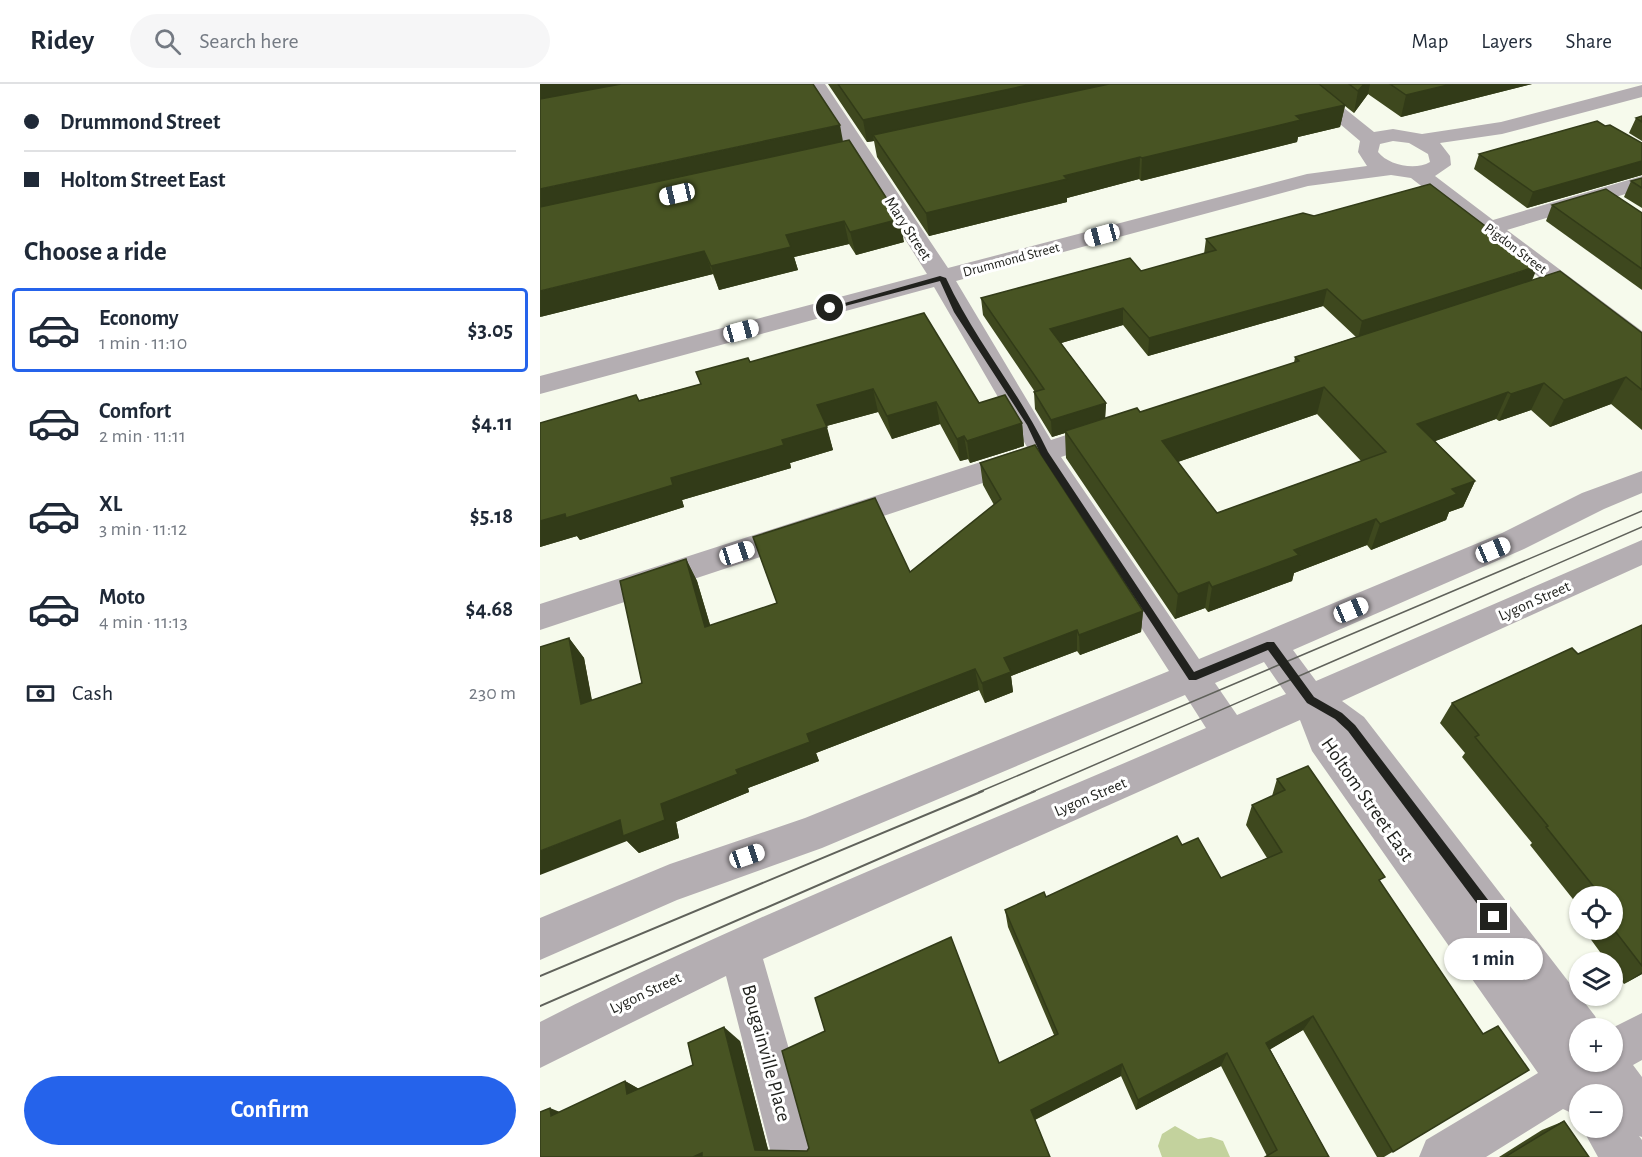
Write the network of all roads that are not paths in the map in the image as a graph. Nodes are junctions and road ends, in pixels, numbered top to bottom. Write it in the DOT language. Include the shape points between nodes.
graph roads {
  1 [pos="816,84"];
  2 [pos="1302,84"];
  3 [pos="1323,84"];
  4 [pos="1642,91"];
  5 [pos="1572,109"];
  6 [pos="1597,124"];
  7 [pos="1502,128"];
  8 [pos="1393,135"];
  9 [pos="1421,140"];
  10 [pos="1369,146"];
  11 [pos="1433,166"];
  12 [pos="1392,169"];
  13 [pos="1307,180"];
  14 [pos="1642,182"];
  15 [pos="1602,195"];
  16 [pos="1622,208"];
  17 [pos="1512,222"];
  18 [pos="1490,228"];
  19 [pos="942,278"];
  20 [pos="1580,288"];
  21 [pos="1532,293"];
  22 [pos="1642,318"];
  23 [pos="1642,344"];
  24 [pos="540,385"];
  25 [pos="1135,423"];
  26 [pos="1044,453"];
  27 [pos="1642,481"];
  28 [pos="1642,552"];
  29 [pos="540,617"];
  30 [pos="1270,645"];
  31 [pos="1192,677"];
  32 [pos="1310,700"];
  33 [pos="1230,735"];
  34 [pos="540,939"];
  35 [pos="739,948"];
  36 [pos="1570,1018"];
  37 [pos="1642,1035"];
  38 [pos="540,1046"];
  39 [pos="1623,1046"];
  40 [pos="1588,1074"];
  41 [pos="1642,1114"];
  42 [pos="1612,1138"];
  43 [pos="796,1157"];
  44 [pos="1443,1157"];
  45 [pos="1626,1157"];
  1 -- 19 [label="street, Mary Street"];
  2 -- 10 [label="street" via="1352,122"];
  3 -- 8 [label="street"];
  4 -- 5 [label="street"];
  5 -- 6 [label="street"];
  5 -- 7 [label="street"];
  7 -- 9 [label="street"];
  7 -- 11 [label="street"];
  8 -- 9 [label="street"];
  8 -- 10 [label="street, Drummond Street"];
  9 -- 11 [label="street"];
  10 -- 12 [label="street" via="1374,159"];
  10 -- 13 [label="street, Drummond Street"];
  11 -- 12 [label="street"];
  11 -- 17 [label="street, Pigdon Street"];
  11 -- 18 [label="street, Pigdon Street"];
  12 -- 13 [label="street, Drummond Street"];
  13 -- 19 [label="street, Drummond Street"];
  14 -- 15 [label="street"];
  15 -- 16 [label="street"];
  15 -- 17 [label="street"];
  17 -- 18 [label="street"];
  17 -- 20 [label="street, Pigdon Street"];
  18 -- 20 [label="street, Pigdon Street"];
  19 -- 24 [label="street, Drummond Street"];
  19 -- 26 [label="street, Mary Street" via="958,312 1031,425"];
  20 -- 21 [label="street"];
  20 -- 22 [label="street, Pigdon Street"];
  20 -- 23 [label="street, Pigdon Street"];
  25 -- 26 [label="street"];
  26 -- 29 [label="street"];
  26 -- 31 [label="street, Mary Street"];
  27 -- 30 [label="street"];
  28 -- 32 [label="street, Lygon Street"];
  30 -- 31 [label="street"];
  30 -- 32 [label="street"];
  31 -- 33 [label="street, Mary Street"];
  31 -- 34 [label="street" via="808,835 670,882"];
  32 -- 33 [label="street, Lygon Street"];
  32 -- 36 [label="street, Holtom Street East" via="1351,728"];
  32 -- 40 [label="street, Holtom Street East" via="1325,740"];
  33 -- 35 [label="street, Lygon Street"];
  35 -- 38 [label="street, Lygon Street" via="600,1013"];
  35 -- 43 [label="street, Bougainville Place"];
  37 -- 39 [label="street"];
  40 -- 41 [label="street, Holtom Street East"];
  40 -- 44 [label="street"];
  42 -- 45 [label="street"];
}
